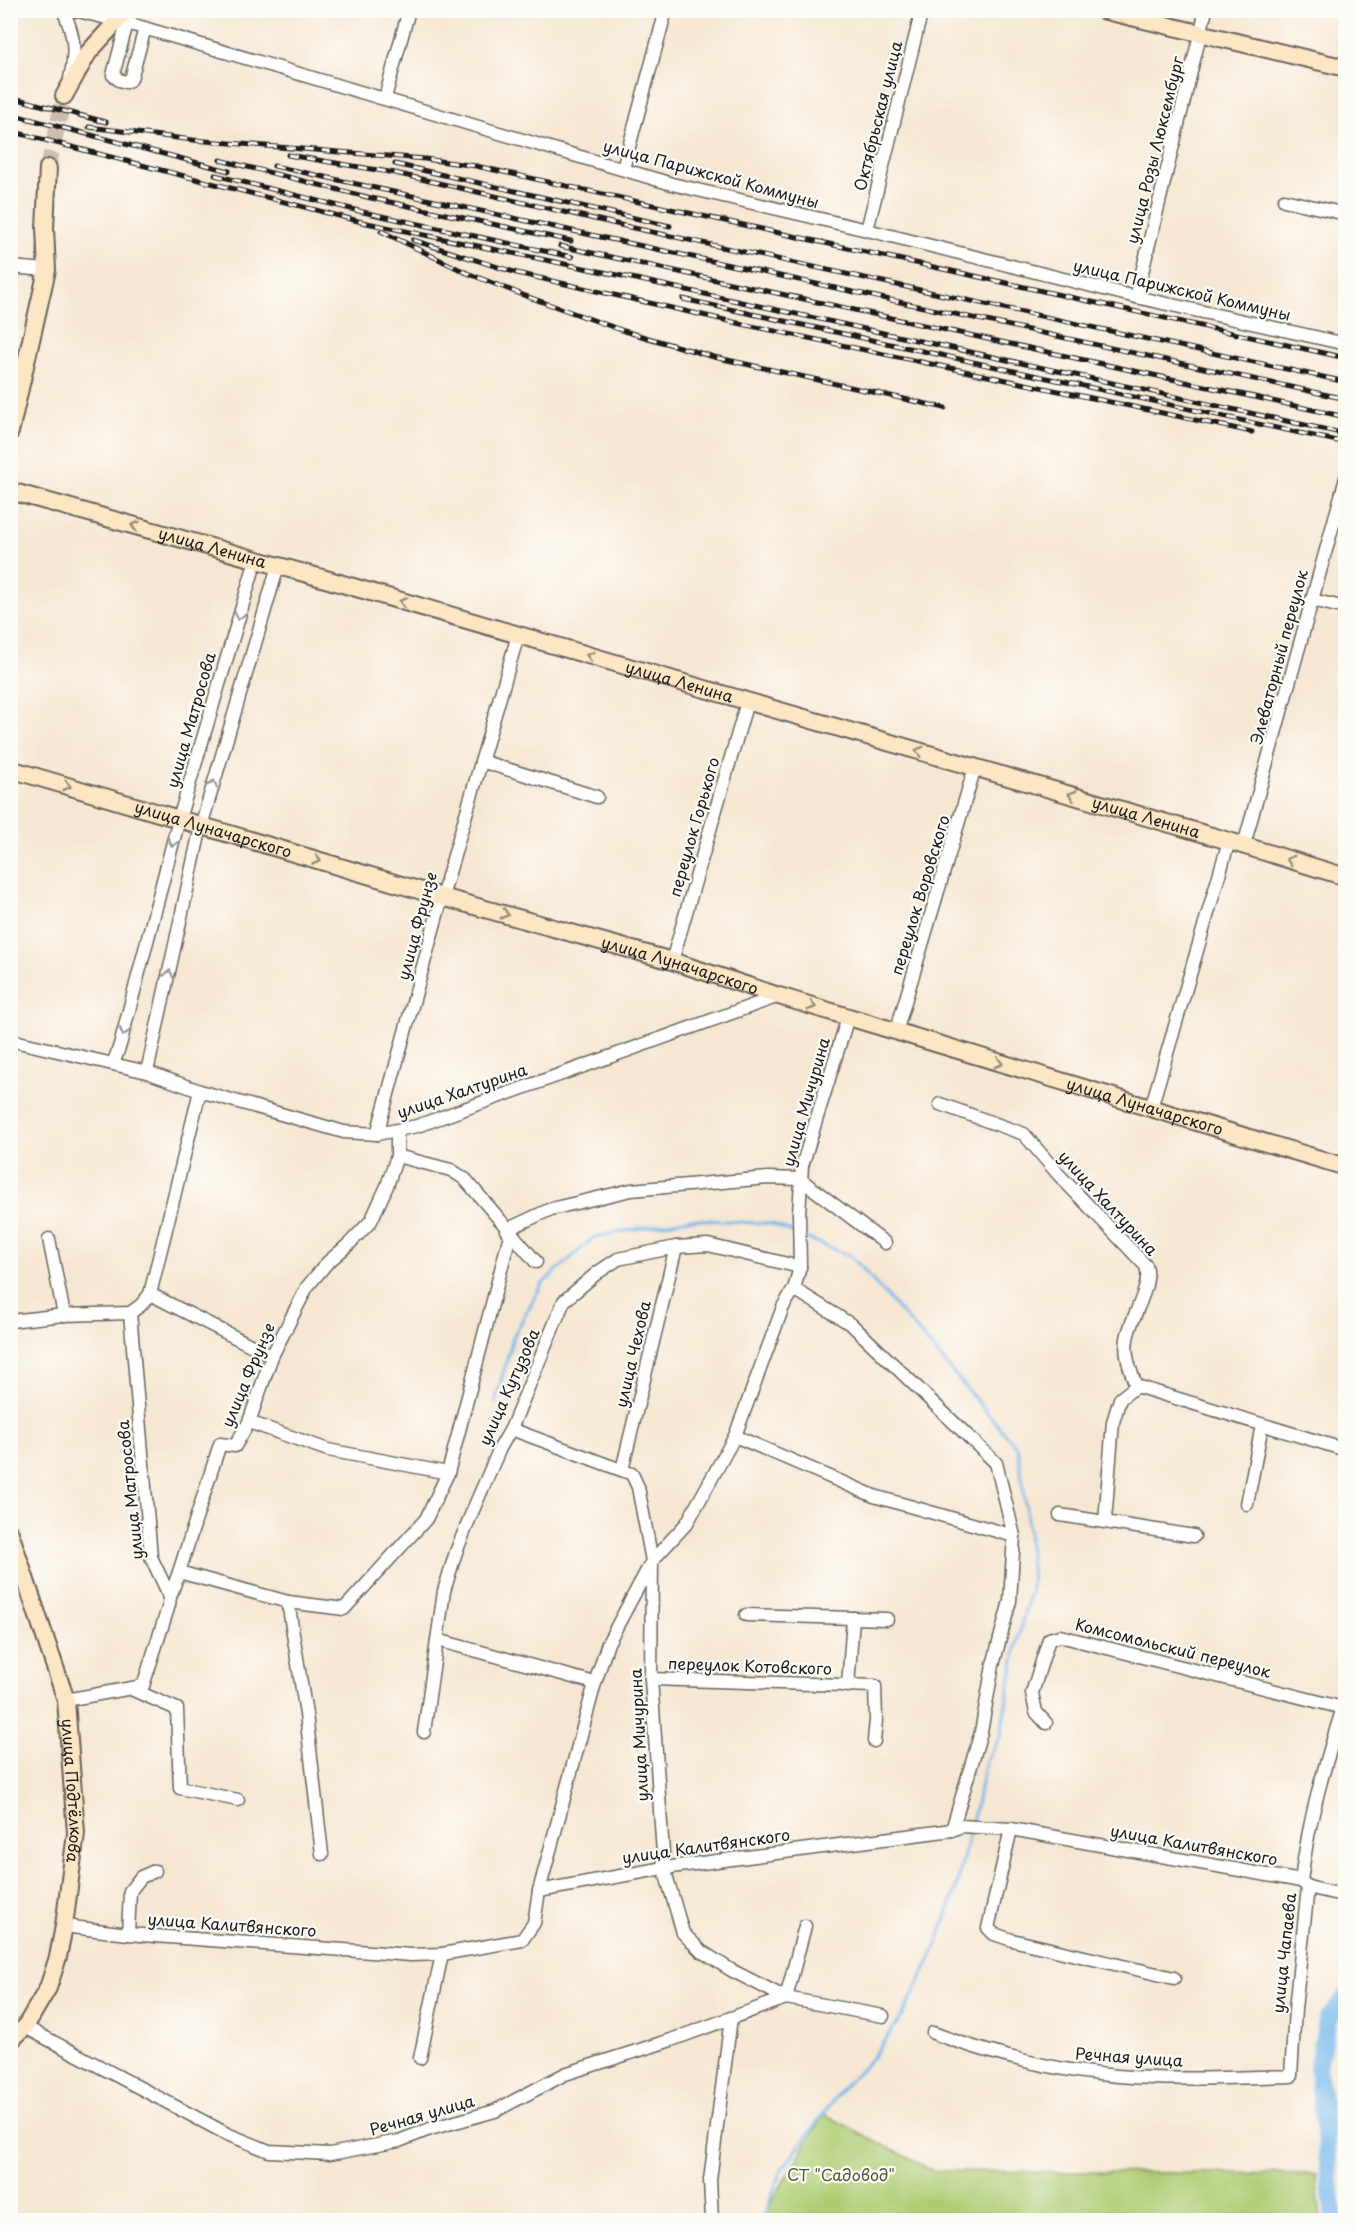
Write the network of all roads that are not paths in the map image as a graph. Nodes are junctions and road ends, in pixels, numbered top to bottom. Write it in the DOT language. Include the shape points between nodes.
graph roads {
  1 [pos="63,10"];
  2 [pos="74,10"];
  3 [pos="409,10"];
  4 [pos="666,10"];
  5 [pos="922,10"];
  6 [pos="1102,10"];
  7 [pos="1206,10"];
  8 [pos="124,18"];
  9 [pos="145,28"];
  10 [pos="1200,33"];
  11 [pos="1346,68"];
  12 [pos="66,90"];
  13 [pos="385,98"];
  14 [pos="48,168"];
  15 [pos="623,169"];
  16 [pos="1284,200"];
  17 [pos="1346,214"];
  18 [pos="867,230"];
  19 [pos="10,267"];
  20 [pos="47,270"];
  21 [pos="1136,297"];
  22 [pos="1346,344"];
  23 [pos="10,432"];
  24 [pos="1346,478"];
  25 [pos="10,491"];
  26 [pos="256,560"];
  27 [pos="278,566"];
  28 [pos="1312,600"];
  29 [pos="1346,608"];
  30 [pos="518,635"];
  31 [pos="747,702"];
  32 [pos="481,761"];
  33 [pos="975,767"];
  34 [pos="10,769"];
  35 [pos="597,797"];
  36 [pos="179,819"];
  37 [pos="201,826"];
  38 [pos="1237,843"];
  39 [pos="1346,877"];
  40 [pos="442,897"];
  41 [pos="672,961"];
  42 [pos="779,996"];
  43 [pos="848,1017"];
  44 [pos="896,1032"];
  45 [pos="10,1040"];
  46 [pos="113,1064"];
  47 [pos="147,1072"];
  48 [pos="200,1091"];
  49 [pos="940,1104"];
  50 [pos="1151,1108"];
  51 [pos="397,1131"];
  52 [pos="377,1134"];
  53 [pos="397,1156"];
  54 [pos="1346,1167"];
  55 [pos="800,1179"];
  56 [pos="508,1232"];
  57 [pos="49,1239"];
  58 [pos="885,1243"];
  59 [pos="676,1247"];
  60 [pos="536,1262"];
  61 [pos="800,1267"];
  62 [pos="794,1289"];
  63 [pos="150,1294"];
  64 [pos="130,1312"];
  65 [pos="64,1315"];
  66 [pos="10,1321"];
  67 [pos="272,1356"];
  68 [pos="1136,1386"];
  69 [pos="249,1422"];
  70 [pos="1262,1425"];
  71 [pos="511,1429"];
  72 [pos="735,1436"];
  73 [pos="1346,1450"];
  74 [pos="622,1470"];
  75 [pos="448,1473"];
  76 [pos="1247,1504"];
  77 [pos="1060,1515"];
  78 [pos="1105,1521"];
  79 [pos="10,1533"];
  80 [pos="1014,1536"];
  81 [pos="1194,1536"];
  82 [pos="652,1561"];
  83 [pos="179,1572"];
  84 [pos="170,1598"];
  85 [pos="288,1602"];
  86 [pos="746,1615"];
  87 [pos="853,1618"];
  88 [pos="887,1619"];
  89 [pos="437,1640"];
  90 [pos="651,1679"];
  91 [pos="595,1683"];
  92 [pos="849,1686"];
  93 [pos="130,1688"];
  94 [pos="66,1700"];
  95 [pos="1344,1703"];
  96 [pos="1046,1723"];
  97 [pos="424,1732"];
  98 [pos="874,1741"];
  99 [pos="238,1800"];
  100 [pos="957,1828"];
  101 [pos="1007,1828"];
  102 [pos="322,1854"];
  103 [pos="664,1868"];
  104 [pos="155,1871"];
  105 [pos="1305,1884"];
  106 [pos="539,1891"];
  107 [pos="1346,1896"];
  108 [pos="64,1926"];
  109 [pos="805,1926"];
  110 [pos="128,1934"];
  111 [pos="442,1954"];
  112 [pos="1174,1978"];
  113 [pos="786,1998"];
  114 [pos="883,2016"];
  115 [pos="731,2018"];
  116 [pos="25,2027"];
  117 [pos="933,2033"];
  118 [pos="10,2041"];
  119 [pos="420,2058"];
  120 [pos="1291,2076"];
  121 [pos="712,2220"];
  1 -- 12 [label="street" via="71,29 74,58"];
  2 -- 8 [label="street, улица Парижской Коммуны"];
  3 -- 13 [label="street"];
  4 -- 15 [label="street"];
  5 -- 18 [label="street, Октябрьская улица"];
  6 -- 10 [label="main road"];
  7 -- 10 [label="street, улица Розы Люксембург"];
  8 -- 9 [label="street, улица Парижской Коммуны"];
  8 -- 9 [label="street" via="113,75 119,80 131,79"];
  8 -- 12 [label="main road" via="88,53"];
  9 -- 13 [label="street, улица Парижской Коммуны"];
  10 -- 11 [label="main road"];
  10 -- 21 [label="street, улица Розы Люксембург"];
  13 -- 15 [label="street, улица Парижской Коммуны"];
  14 -- 20 [label="main road"];
  15 -- 18 [label="street, улица Парижской Коммуны"];
  16 -- 17 [label="street"];
  18 -- 21 [label="street, улица Парижской Коммуны"];
  19 -- 20 [label="street"];
  20 -- 23 [label="main road"];
  21 -- 22 [label="street, улица Парижской Коммуны"];
  24 -- 28 [label="street, Элеваторный переулок"];
  26 -- 25 [label="main road, улица Ленина, one-way"];
  26 -- 27 [label="main road, улица Ленина"];
  26 -- 36 [label="street, улица Матросова, one-way"];
  30 -- 27 [label="main road, улица Ленина, one-way"];
  37 -- 27 [label="street, one-way"];
  28 -- 29 [label="street"];
  28 -- 38 [label="street, Элеваторный переулок"];
  31 -- 30 [label="main road, улица Ленина, one-way"];
  30 -- 32 [label="street, улица Фрунзе"];
  33 -- 31 [label="main road, улица Ленина, one-way"];
  31 -- 41 [label="street, переулок Горького"];
  32 -- 35 [label="street"];
  32 -- 40 [label="street, улица Фрунзе"];
  38 -- 33 [label="main road, улица Ленина, one-way"];
  33 -- 44 [label="street, переулок Воровского"];
  34 -- 36 [label="main road, улица Луначарского, one-way"];
  36 -- 37 [label="main road, улица Луначарского"];
  36 -- 46 [label="street, улица Матросова, one-way"];
  37 -- 40 [label="main road, улица Луначарского, one-way"];
  47 -- 37 [label="street, one-way"];
  39 -- 38 [label="main road, улица Ленина, one-way"];
  38 -- 50 [label="street, Элеваторный переулок"];
  40 -- 41 [label="main road, улица Луначарского, one-way"];
  40 -- 52 [label="street, улица Фрунзе"];
  41 -- 42 [label="main road, улица Луначарского"];
  42 -- 43 [label="main road, улица Луначарского, one-way"];
  42 -- 51 [label="street, улица Халтурина"];
  43 -- 44 [label="main road, улица Луначарского"];
  43 -- 55 [label="street, улица Мичурина"];
  44 -- 50 [label="main road, улица Луначарского, one-way"];
  45 -- 46 [label="street, улица Халтурина"];
  46 -- 47 [label="street, улица Халтурина"];
  47 -- 48 [label="street, улица Халтурина"];
  48 -- 52 [label="street, улица Халтурина" via="344,1132"];
  48 -- 63 [label="street"];
  49 -- 68 [label="street, улица Халтурина" via="1024,1134 1146,1266 1146,1285 1127,1340 1128,1363"];
  50 -- 54 [label="main road, улица Луначарского"];
  51 -- 52 [label="street, улица Халтурина"];
  51 -- 53 [label="street, улица Фрунзе"];
  53 -- 56 [label="street" via="451,1170 465,1179"];
  53 -- 67 [label="street, улица Фрунзе" via="370,1221 307,1287"];
  55 -- 56 [label="street" via="768,1178 632,1190 551,1209"];
  55 -- 58 [label="street"];
  55 -- 61 [label="street, улица Мичурина"];
  56 -- 60 [label="street"];
  56 -- 75 [label="street, улица Кутузова"];
  57 -- 65 [label="street"];
  59 -- 61 [label="street, улица Кутузова" via="708,1245"];
  59 -- 71 [label="street, улица Кутузова" via="618,1259 564,1301"];
  59 -- 74 [label="street, улица Чехова"];
  61 -- 62 [label="street, улица Мичурина"];
  62 -- 72 [label="street, улица Мичурина" via="783,1307"];
  62 -- 80 [label="street" via="852,1325 996,1463"];
  63 -- 64 [label="street"];
  63 -- 67 [label="street"];
  64 -- 65 [label="street"];
  64 -- 84 [label="street, улица Матросова" via="151,1557"];
  65 -- 66 [label="street"];
  67 -- 69 [label="street, улица Фрунзе"];
  68 -- 70 [label="street"];
  68 -- 78 [label="street" via="1120,1399 1113,1422"];
  69 -- 75 [label="street" via="328,1450"];
  69 -- 83 [label="street, улица Фрунзе" via="235,1446 220,1444"];
  70 -- 73 [label="street"];
  70 -- 76 [label="street"];
  71 -- 74 [label="street"];
  71 -- 89 [label="street, улица Кутузова" via="456,1552 444,1591"];
  72 -- 80 [label="street" via="874,1496"];
  72 -- 82 [label="street, улица Мичурина" via="687,1523"];
  74 -- 82 [label="street" via="632,1474 638,1487"];
  75 -- 85 [label="street, улица Кутузова" via="426,1519 344,1609"];
  77 -- 78 [label="street"];
  78 -- 81 [label="street"];
  79 -- 94 [label="main road, улица Подтёлкова"];
  80 -- 100 [label="street" via="1010,1601"];
  82 -- 90 [label="street, улица Мичурина"];
  82 -- 91 [label="street" via="608,1642"];
  83 -- 84 [label="street"];
  83 -- 85 [label="street, улица Кутузова"];
  84 -- 93 [label="street" via="143,1686"];
  85 -- 102 [label="street"];
  86 -- 87 [label="street"];
  87 -- 88 [label="street"];
  87 -- 92 [label="street, переулок Котовского"];
  89 -- 91 [label="street"];
  89 -- 97 [label="street, улица Кутузова"];
  90 -- 92 [label="street, переулок Котовского"];
  90 -- 103 [label="street, улица Мичурина"];
  91 -- 106 [label="street"];
  92 -- 98 [label="street, переулок Котовского" via="875,1686"];
  93 -- 94 [label="street"];
  93 -- 99 [label="street" via="177,1708 180,1788"];
  94 -- 108 [label="main road, улица Подтёлкова" via="76,1833"];
  95 -- 96 [label="street, Комсомольский переулок" via="1060,1636 1049,1639 1032,1693 1036,1712"];
  95 -- 105 [label="street, улица Чапаева" via="1309,1826"];
  100 -- 101 [label="street, улица Калитвянского"];
  100 -- 103 [label="street, улица Калитвянского"];
  101 -- 105 [label="street, улица Калитвянского"];
  101 -- 112 [label="street" via="987,1928 1012,1940"];
  103 -- 106 [label="street, улица Калитвянского"];
  103 -- 113 [label="street, улица Мичурина" via="683,1933 701,1951"];
  104 -- 110 [label="street, улица Калитвянского" via="141,1877 130,1891"];
  105 -- 107 [label="street, улица Калитвянского"];
  105 -- 120 [label="street, улица Чапаева"];
  106 -- 111 [label="street, улица Калитвянского" via="534,1923 522,1940"];
  108 -- 110 [label="street, улица Калитвянского"];
  108 -- 116 [label="main road, улица Подтёлкова" via="48,1988"];
  109 -- 113 [label="street"];
  110 -- 111 [label="street, улица Калитвянского"];
  111 -- 119 [label="street"];
  113 -- 114 [label="street"];
  113 -- 115 [label="street, Речная улица"];
  115 -- 116 [label="street, Речная улица" via="565,2074 495,2111 399,2141 330,2154 269,2151 227,2134"];
  115 -- 121 [label="street" via="710,2180"];
  116 -- 118 [label="main road, улица Подтёлкова"];
  117 -- 120 [label="street, Речная улица" via="979,2050 1083,2072 1153,2078"];
}
